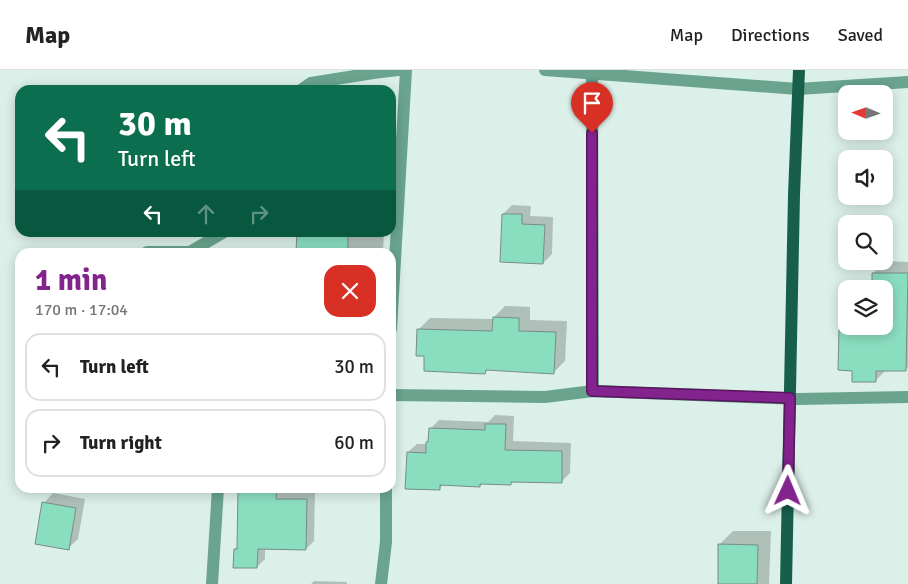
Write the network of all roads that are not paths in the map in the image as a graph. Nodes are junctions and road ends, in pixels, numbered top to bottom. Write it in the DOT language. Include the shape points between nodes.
graph roads {
  1 [pos="398,70"];
  2 [pos="406,70"];
  3 [pos="545,70"];
  4 [pos="799,70"];
  5 [pos="592,71"];
  6 [pos="908,82"];
  7 [pos="309,85"];
  8 [pos="798,89"];
  9 [pos="216,237"];
  10 [pos="197,248"];
  11 [pos="396,248"];
  12 [pos="592,391"];
  13 [pos="396,395"];
  14 [pos="790,398"];
  15 [pos="908,398"];
  16 [pos="218,493"];
  17 [pos="386,493"];
  18 [pos="212,584"];
  19 [pos="381,584"];
  20 [pos="786,584"];
  1 -- 7 [label="street"];
  2 -- 11 [label="street"];
  3 -- 5 [label="street"];
  4 -- 8 [label="main road"];
  5 -- 8 [label="street"];
  5 -- 12 [label="street"];
  6 -- 8 [label="street"];
  8 -- 14 [label="main road"];
  9 -- 10 [label="street"];
  12 -- 13 [label="street" via="545,397"];
  12 -- 14 [label="street"];
  14 -- 15 [label="street"];
  14 -- 20 [label="main road"];
  16 -- 18 [label="street"];
  17 -- 19 [label="street" via="386,542"];
}
